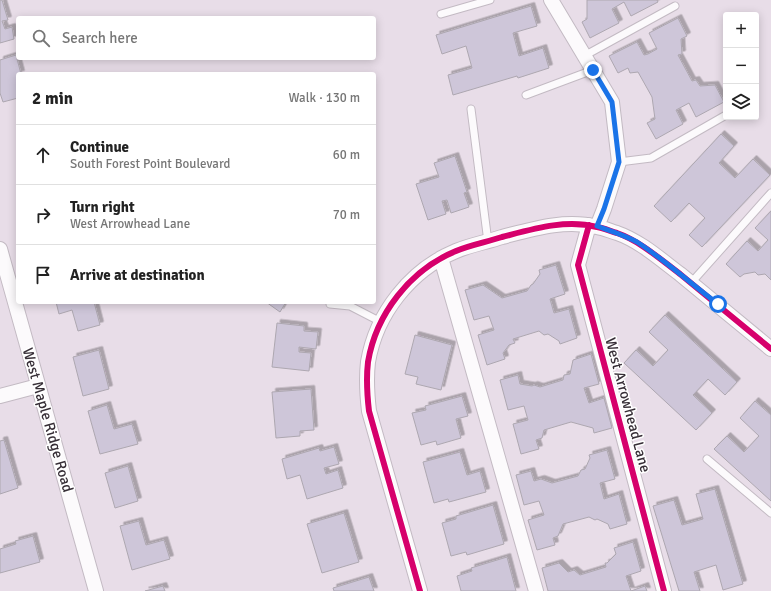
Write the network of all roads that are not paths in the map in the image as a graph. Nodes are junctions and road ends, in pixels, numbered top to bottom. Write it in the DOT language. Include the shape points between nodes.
graph roads {
  1 [pos="490,0"];
  2 [pos="552,0"];
  3 [pos="675,6"];
  4 [pos="440,14"];
  5 [pos="584,56"];
  6 [pos="593,70"];
  7 [pos="526,95"];
  8 [pos="471,109"];
  9 [pos="723,117"];
  10 [pos="619,162"];
  11 [pos="771,192"];
  12 [pos="593,226"];
  13 [pos="488,242"];
  14 [pos="0,249"];
  15 [pos="441,258"];
  16 [pos="691,283"];
  17 [pos="330,304"];
  18 [pos="381,322"];
  19 [pos="771,348"];
  20 [pos="38,386"];
  21 [pos="0,396"];
  22 [pos="707,459"];
  23 [pos="771,513"];
  24 [pos="94,591"];
  25 [pos="420,591"];
  26 [pos="536,591"];
  27 [pos="664,591"];
  1 -- 4 [label="lane"];
  2 -- 5 [label="street, West Arrowhead Lane"];
  3 -- 5 [label="lane"];
  5 -- 6 [label="street, West Arrowhead Lane"];
  6 -- 7 [label="lane"];
  6 -- 10 [label="street, West Arrowhead Lane" via="612,102"];
  8 -- 13 [label="lane"];
  9 -- 10 [label="lane" via="651,158"];
  10 -- 12 [label="street, West Arrowhead Lane" via="604,209"];
  11 -- 16 [label="lane"];
  12 -- 13 [label="street" via="551,225"];
  12 -- 16 [label="street" via="636,242"];
  12 -- 27 [label="street, West Arrowhead Lane" via="578,265"];
  13 -- 15 [label="street" via="456,250"];
  14 -- 20 [label="street, West Maple Ridge Road"];
  15 -- 18 [label="street" via="421,271 404,288 391,303"];
  15 -- 26 [label="street"];
  16 -- 19 [label="street"];
  17 -- 18 [label="lane" via="350,306"];
  18 -- 25 [label="street" via="372,343 368,363 366,383 369,410"];
  20 -- 21 [label="street"];
  20 -- 24 [label="street, West Maple Ridge Road"];
  22 -- 23 [label="lane"];
}
